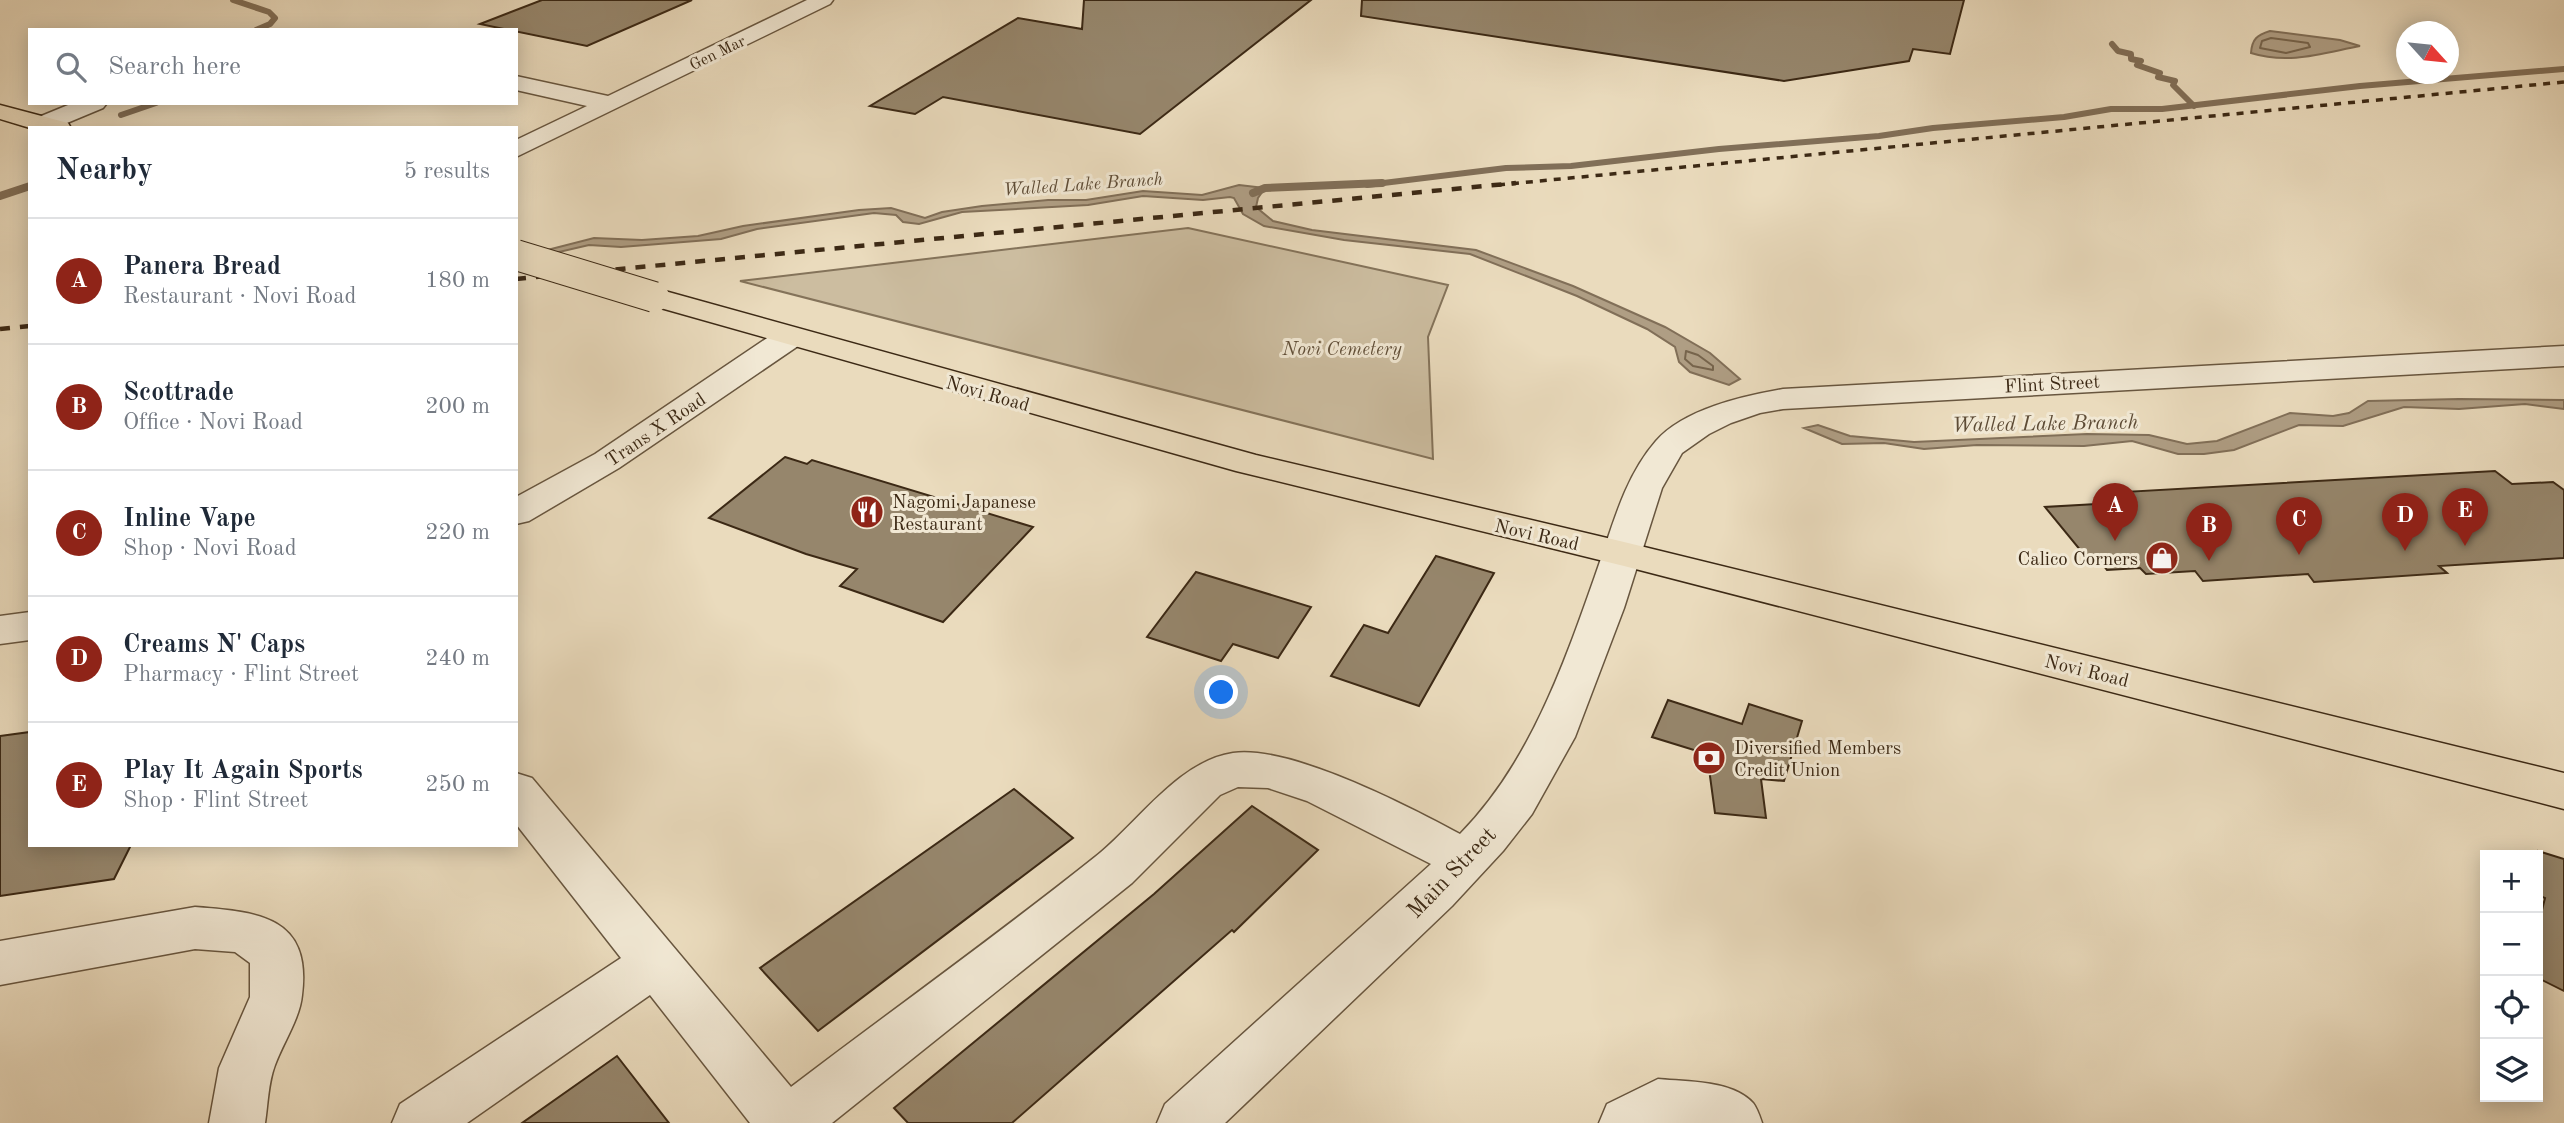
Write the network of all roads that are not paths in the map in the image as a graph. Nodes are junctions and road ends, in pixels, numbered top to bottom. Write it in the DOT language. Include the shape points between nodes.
graph roads {
  1 [pos="823,0"];
  2 [pos="518,83"];
  3 [pos="611,104"];
  4 [pos="91,105"];
  5 [pos="0,112"];
  6 [pos="51,126"];
  7 [pos="518,149"];
  8 [pos="518,256"];
  9 [pos="790,337"];
  10 [pos="2564,356"];
  11 [pos="518,512"];
  12 [pos="1624,554"];
  13 [pos="28,626"];
  14 [pos="0,630"];
  15 [pos="2564,790"];
  16 [pos="518,792"];
  17 [pos="1466,860"];
  18 [pos="0,963"];
  19 [pos="656,963"];
  20 [pos="237,1123"];
  21 [pos="420,1123"];
  22 [pos="787,1123"];
  23 [pos="1185,1123"];
  24 [pos="1627,1123"];
  25 [pos="1734,1123"];
  1 -- 3 [label="street, Gen Mar"];
  2 -- 3 [label="street"];
  3 -- 7 [label="street, Gen Mar"];
  4 -- 6 [label="street"];
  5 -- 6 [label="main road"];
  8 -- 9 [label="main road, Novi Road, bridge"];
  9 -- 11 [label="street, Trans X Road" via="607,461"];
  9 -- 12 [label="main road, Novi Road" via="1248,464"];
  10 -- 12 [label="street, Flint Street" via="1767,401 1718,416 1670,446 1644,488"];
  12 -- 15 [label="main road, Novi Road"];
  12 -- 17 [label="street, Main Street" via="1553,737 1516,802"];
  13 -- 14 [label="street"];
  16 -- 19 [label="street"];
  17 -- 22 [label="street" via="1323,789 1270,771 1233,770 1204,783 1115,869"];
  17 -- 23 [label="street, Main Street"];
  18 -- 20 [label="street" via="195,928 244,932 276,952 275,997 246,1068"];
  19 -- 21 [label="street"];
  19 -- 22 [label="street"];
  24 -- 25 [label="street" via="1658,1105 1722,1113"];
}
